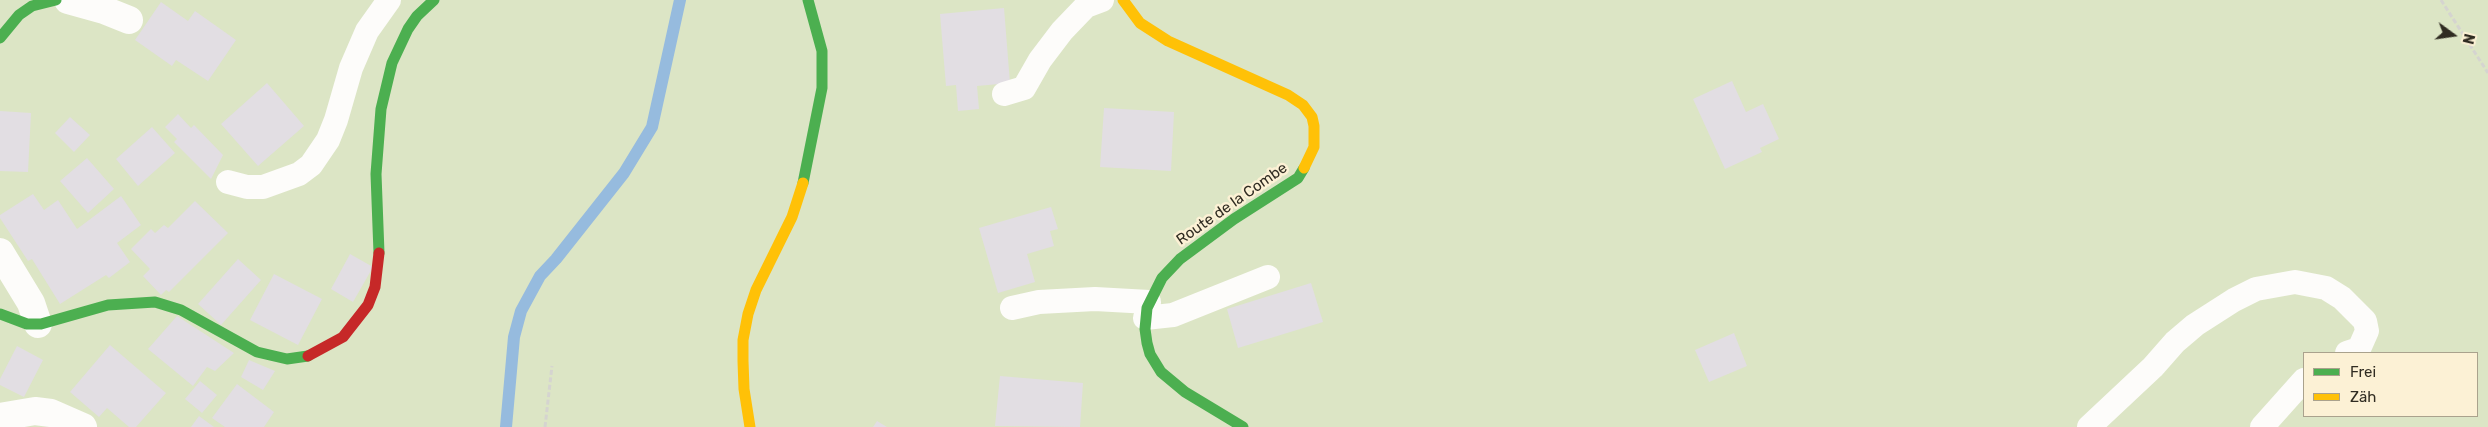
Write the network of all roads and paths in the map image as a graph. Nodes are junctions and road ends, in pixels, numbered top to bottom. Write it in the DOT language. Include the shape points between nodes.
graph roads {
  1 [pos="56,0"];
  2 [pos="68,0"];
  3 [pos="389,0"];
  4 [pos="434,0"];
  5 [pos="808,0"];
  6 [pos="1102,0"];
  7 [pos="1123,0"];
  8 [pos="2441,0"];
  9 [pos="130,20"];
  10 [pos="0,38"];
  11 [pos="2488,73"];
  12 [pos="1004,94"];
  13 [pos="228,182"];
  14 [pos="0,252"];
  15 [pos="1268,277"];
  16 [pos="1012,308"];
  17 [pos="1147,310"];
  18 [pos="0,314"];
  19 [pos="38,324"];
  20 [pos="2350,352"];
  21 [pos="552,366"];
  22 [pos="2303,381"];
  23 [pos="0,417"];
  24 [pos="83,427"];
  25 [pos="545,427"];
  26 [pos="750,427"];
  27 [pos="1243,427"];
  28 [pos="2089,427"];
  29 [pos="2262,427"];
  1 -- 10 [label="street" via="32,6 19,15"];
  2 -- 9 [label="street"];
  3 -- 13 [label="lane" via="367,31 351,68 328,140 310,165 299,174 263,187"];
  4 -- 19 [label="street" via="408,29 392,63 381,109 376,174 379,258 375,287 368,305 343,337 305,357 287,359 257,352 181,310 155,302 108,305"];
  5 -- 26 [label="street" via="822,52 822,88 800,195 748,314 743,361"];
  6 -- 12 [label="lane" via="1086,6 1062,31 1024,88"];
  7 -- 17 [label="street, Route de la Combe" via="1140,23 1168,41 1297,100 1309,110 1314,126 1311,158 1298,178 1180,259 1162,278"];
  8 -- 11 [label="path"];
  14 -- 19 [label="street" via="31,303"];
  15 -- 17 [label="lane" via="1173,315"];
  16 -- 17 [label="lane" via="1039,302 1115,298"];
  17 -- 27 [label="street" via="1147,342 1161,372 1185,392"];
  18 -- 19 [label="street" via="27,324"];
  20 -- 28 [label="lane" via="2359,349 2368,331 2365,321 2342,298 2326,288 2295,282 2256,289 2195,325"];
  21 -- 25 [label="path"];
  22 -- 29 [label="lane"];
  23 -- 24 [label="street" via="51,413"];
}
